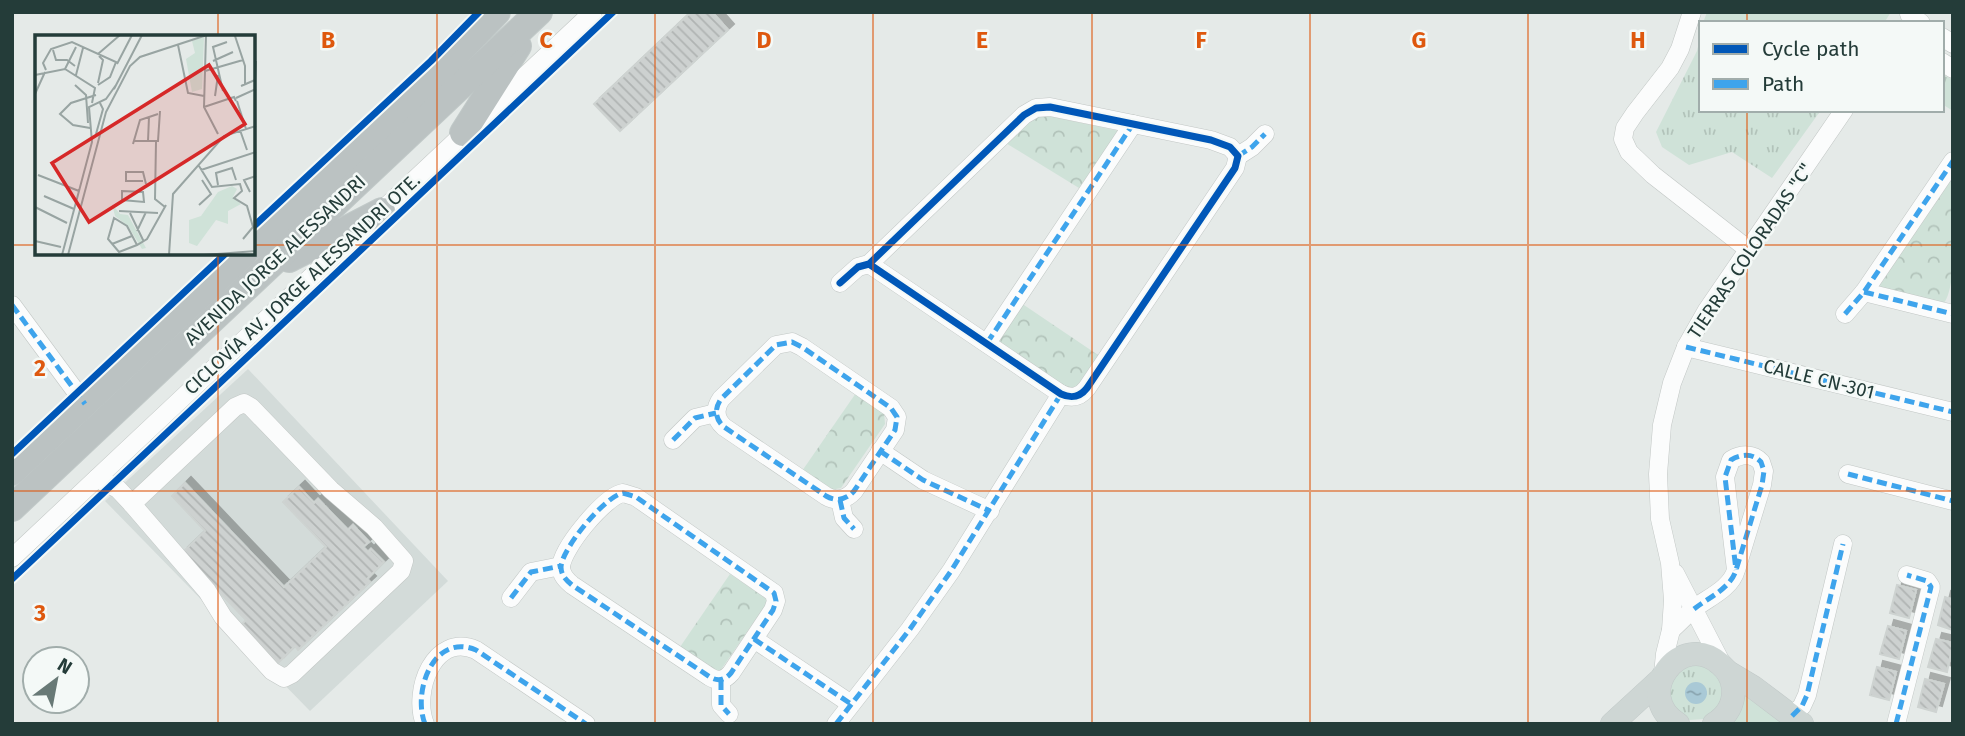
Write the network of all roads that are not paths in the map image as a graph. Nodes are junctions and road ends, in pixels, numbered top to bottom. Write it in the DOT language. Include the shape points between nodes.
graph roads {
  1 [pos="497,12"];
  2 [pos="539,12"];
  3 [pos="593,12"];
  4 [pos="1692,12"];
  5 [pos="1843,112"];
  6 [pos="1133,124"];
  7 [pos="463,134"];
  8 [pos="1265,134"];
  9 [pos="1238,156"];
  10 [pos="1953,161"];
  11 [pos="382,211"];
  12 [pos="256,243"];
  13 [pos="1749,250"];
  14 [pos="253,263"];
  15 [pos="869,264"];
  16 [pos="840,283"];
  17 [pos="1864,292"];
  18 [pos="12,305"];
  19 [pos="1845,313"];
  20 [pos="1953,313"];
  21 [pos="987,343"];
  22 [pos="1686,347"];
  23 [pos="1061,394"];
  24 [pos="85,404"];
  25 [pos="1953,412"];
  26 [pos="716,413"];
  27 [pos="673,440"];
  28 [pos="880,451"];
  29 [pos="12,472"];
  30 [pos="1848,474"];
  31 [pos="97,478"];
  32 [pos="840,500"];
  33 [pos="1953,501"];
  34 [pos="132,504"];
  35 [pos="12,508"];
  36 [pos="990,511"];
  37 [pos="854,529"];
  38 [pos="1843,544"];
  39 [pos="12,558"];
  40 [pos="1670,564"];
  41 [pos="561,566"];
  42 [pos="1736,570"];
  43 [pos="1907,575"];
  44 [pos="510,598"];
  45 [pos="1694,609"];
  46 [pos="1671,630"];
  47 [pos="754,639"];
  48 [pos="1726,670"];
  49 [pos="1662,677"];
  50 [pos="721,680"];
  51 [pos="851,704"];
  52 [pos="729,714"];
  53 [pos="1797,720"];
  54 [pos="425,724"];
  55 [pos="586,724"];
  56 [pos="836,724"];
  57 [pos="1612,724"];
  58 [pos="1678,724"];
  59 [pos="1714,724"];
  60 [pos="1896,724"];
  1 -- 12 [label="highway, AVENIDA JORGE ALESSANDRI"];
  2 -- 7 [label="highway"];
  2 -- 14 [label="highway, AVENIDA JORGE ALESSANDRI"];
  3 -- 7 [label="street, AVENIDA JORGE ALESSANDRI"];
  4 -- 13 [label="street" via="1670,68 1634,113 1623,139 1629,152 1653,175"];
  5 -- 13 [label="street, TIERRAS COLORADAS \"C\""];
  6 -- 9 [label="street" via="1221,142"];
  6 -- 15 [label="street" via="1050,107 1030,111"];
  6 -- 21 [label="street"];
  7 -- 11 [label="street, AVENIDA JORGE ALESSANDRI"];
  8 -- 9 [label="street"];
  9 -- 23 [label="street" via="1235,168 1087,388 1074,397"];
  10 -- 17 [label="street"];
  11 -- 14 [label="highway"];
  11 -- 31 [label="street, AVENIDA JORGE ALESSANDRI"];
  13 -- 22 [label="street, TIERRAS COLORADAS \"C\""];
  14 -- 24 [label="highway, AVENIDA JORGE ALESSANDRI"];
  14 -- 35 [label="highway, AVENIDA JORGE ALESSANDRI"];
  15 -- 16 [label="street" via="858,267"];
  15 -- 21 [label="street"];
  17 -- 19 [label="street"];
  17 -- 20 [label="street"];
  18 -- 24 [label="street"];
  21 -- 23 [label="street"];
  22 -- 25 [label="street, CALLE CN-301"];
  22 -- 40 [label="street, TIERRAS COLORADAS \"C\"" via="1667,401 1659,450 1660,519"];
  23 -- 36 [label="street"];
  24 -- 29 [label="highway, AVENIDA JORGE ALESSANDRI"];
  26 -- 27 [label="street" via="695,418"];
  26 -- 28 [label="street" via="721,399 772,349 792,342 895,412 897,426"];
  26 -- 32 [label="street" via="724,427 826,496"];
  28 -- 32 [label="street" via="854,491"];
  28 -- 36 [label="street" via="923,480"];
  30 -- 33 [label="street"];
  31 -- 34 [label="street" via="118,489"];
  31 -- 39 [label="street, AVENIDA JORGE ALESSANDRI"];
  32 -- 37 [label="street" via="844,518"];
  34 -- 34 [label="street" via="244,403 331,491 374,527 403,558 404,565 284,678 272,671 223,617"];
  36 -- 51 [label="street" via="932,599"];
  38 -- 53 [label="street"];
  40 -- 45 [label="street, TIERRAS COLORADAS \"C\""];
  40 -- 46 [label="street, TIERRAS COLORADAS \"C\""];
  41 -- 44 [label="street" via="531,572"];
  41 -- 47 [label="street" via="594,513 613,496 630,494 771,589 775,606"];
  41 -- 50 [label="street" via="572,585"];
  42 -- 42 [label="street" via="1764,477 1761,462 1749,455 1731,460 1725,477"];
  42 -- 45 [label="street" via="1727,585"];
  43 -- 60 [label="street" via="1927,581 1931,587"];
  45 -- 46 [label="street"];
  45 -- 48 [label="street, TIERRAS COLORADAS \"C\""];
  46 -- 49 [label="street, TIERRAS COLORADAS \"C\""];
  47 -- 50 [label="street" via="729,676"];
  47 -- 51 [label="street"];
  48 -- 49 [label="main road" via="1711,658 1695,654 1680,658"];
  48 -- 53 [label="main road"];
  48 -- 59 [label="main road" via="1733,686 1732,701"];
  49 -- 57 [label="main road"];
  49 -- 58 [label="main road" via="1660,702"];
  50 -- 52 [label="street" via="721,705"];
  51 -- 56 [label="street"];
  54 -- 55 [label="street" via="420,702 426,676 442,653 460,646 476,650"];
}
